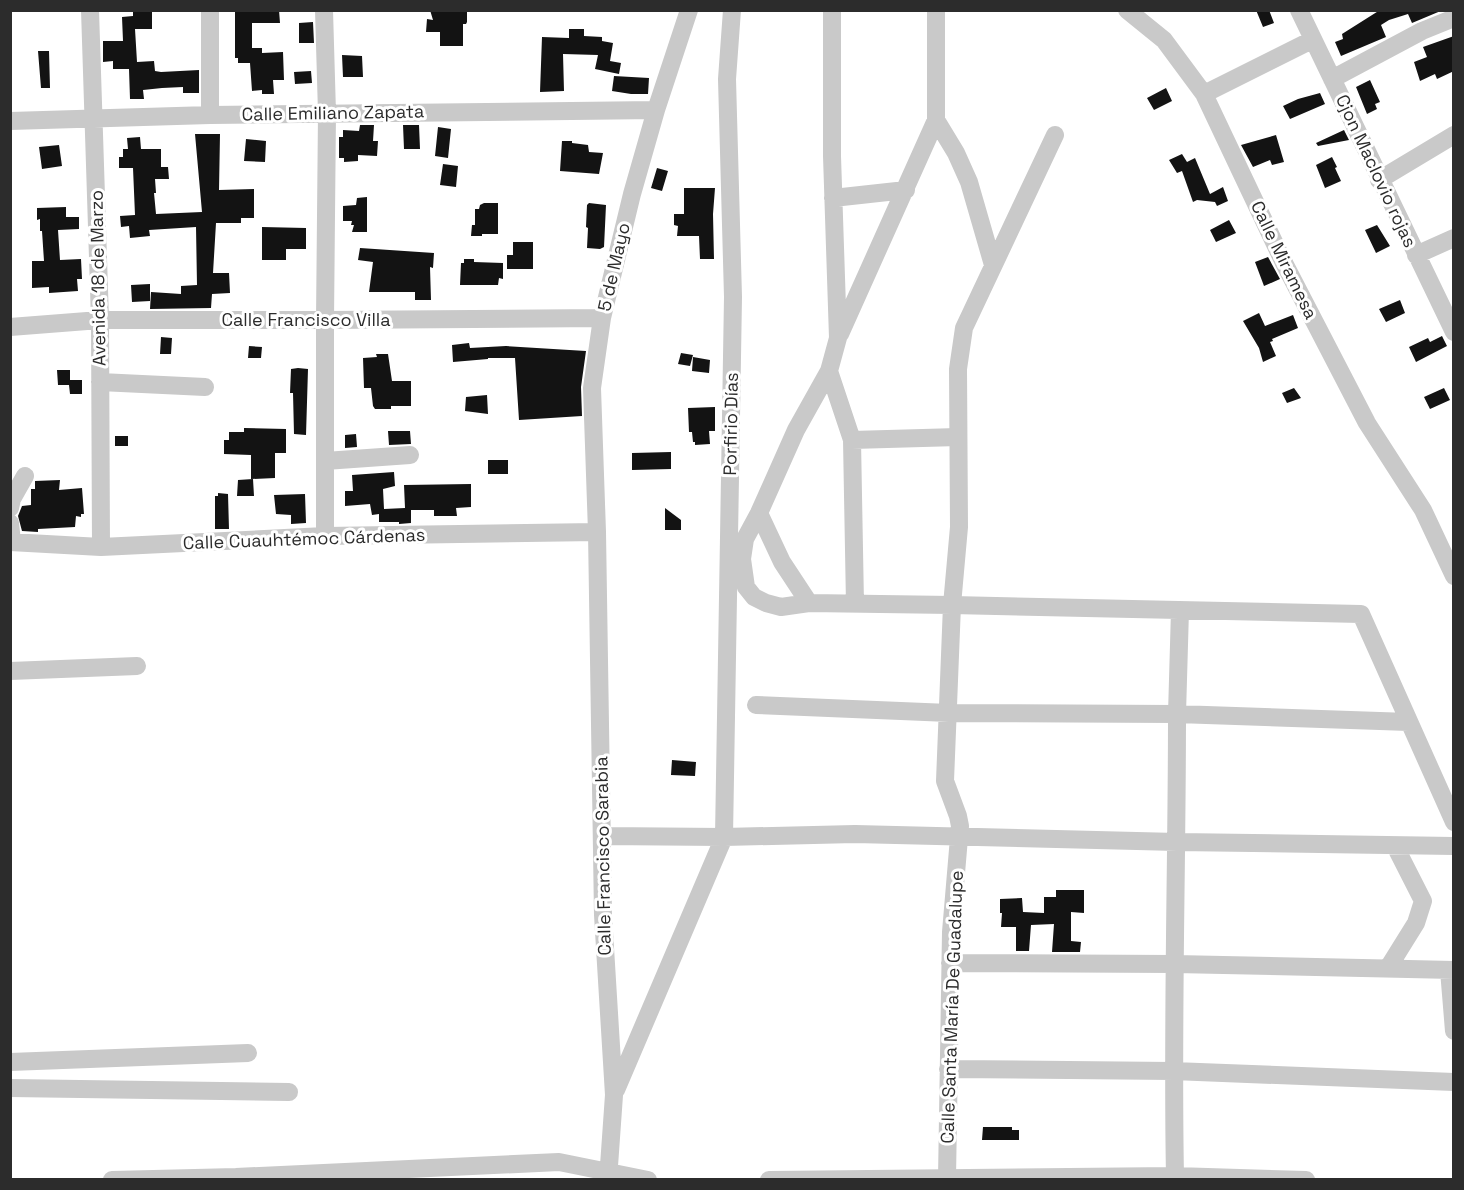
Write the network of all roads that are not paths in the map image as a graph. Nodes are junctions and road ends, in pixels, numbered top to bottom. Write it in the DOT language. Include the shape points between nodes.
graph roads {
  1 [pos="90,10"];
  2 [pos="210,10"];
  3 [pos="324,10"];
  4 [pos="689,10"];
  5 [pos="732,10"];
  6 [pos="832,10"];
  7 [pos="936,10"];
  8 [pos="1127,10"];
  9 [pos="1299,10"];
  10 [pos="1454,18"];
  11 [pos="1312,40"];
  12 [pos="1332,79"];
  13 [pos="1204,94"];
  14 [pos="656,110"];
  15 [pos="327,113"];
  16 [pos="210,115"];
  17 [pos="94,117"];
  18 [pos="936,120"];
  19 [pos="10,121"];
  20 [pos="1054,135"];
  21 [pos="1454,135"];
  22 [pos="1379,180"];
  23 [pos="906,190"];
  24 [pos="833,198"];
  25 [pos="1454,238"];
  26 [pos="1416,255"];
  27 [pos="993,265"];
  28 [pos="602,318"];
  29 [pos="100,320"];
  30 [pos="325,320"];
  31 [pos="10,327"];
  32 [pos="1454,332"];
  33 [pos="838,338"];
  34 [pos="829,371"];
  35 [pos="100,382"];
  36 [pos="205,387"];
  37 [pos="958,437"];
  38 [pos="852,440"];
  39 [pos="410,455"];
  40 [pos="325,461"];
  41 [pos="25,476"];
  42 [pos="10,508"];
  43 [pos="759,513"];
  44 [pos="10,523"];
  45 [pos="597,532"];
  46 [pos="325,536"];
  47 [pos="11,542"];
  48 [pos="101,546"];
  49 [pos="1454,576"];
  50 [pos="951,600"];
  51 [pos="810,603"];
  52 [pos="855,604"];
  53 [pos="1180,610"];
  54 [pos="137,666"];
  55 [pos="10,671"];
  56 [pos="756,705"];
  57 [pos="949,713"];
  58 [pos="1177,714"];
  59 [pos="1409,722"];
  60 [pos="1454,822"];
  61 [pos="602,836"];
  62 [pos="958,836"];
  63 [pos="724,837"];
  64 [pos="1177,842"];
  65 [pos="1395,846"];
  66 [pos="1454,846"];
  67 [pos="950,963"];
  68 [pos="1175,964"];
  69 [pos="1388,968"];
  70 [pos="1451,970"];
  71 [pos="1454,1031"];
  72 [pos="248,1053"];
  73 [pos="10,1062"];
  74 [pos="948,1069"];
  75 [pos="1173,1071"];
  76 [pos="1454,1082"];
  77 [pos="10,1088"];
  78 [pos="289,1092"];
  79 [pos="614,1095"];
  80 [pos="556,1171"];
  81 [pos="434,1173"];
  82 [pos="608,1176"];
  83 [pos="1175,1176"];
  84 [pos="236,1178"];
  85 [pos="1154,1178"];
  86 [pos="112,1179"];
  87 [pos="123,1179"];
  88 [pos="648,1179"];
  89 [pos="769,1179"];
  90 [pos="811,1179"];
  91 [pos="947,1179"];
  92 [pos="1306,1179"];
  1 -- 17 [label="street, Avenida 18 de Marzo"];
  2 -- 16 [label="street"];
  3 -- 15 [label="street"];
  4 -- 14 [label="street, 5 de Mayo"];
  5 -- 63 [label="street, Porfirio Días" via="727,79 733,297"];
  6 -- 24 [label="street"];
  7 -- 18 [label="street"];
  8 -- 13 [label="street, Calle Miramesa" via="1164,40"];
  9 -- 11 [label="street, Cjon Maclovio rojas"];
  10 -- 12 [label="street"];
  11 -- 12 [label="street, Cjon Maclovio rojas"];
  11 -- 13 [label="street"];
  12 -- 22 [label="street, Cjon Maclovio rojas"];
  13 -- 49 [label="street, Calle Miramesa" via="1283,261 1367,423 1423,510"];
  14 -- 15 [label="street, Calle Emiliano Zapata"];
  14 -- 28 [label="street, 5 de Mayo"];
  15 -- 16 [label="street, Calle Emiliano Zapata"];
  15 -- 30 [label="street"];
  16 -- 17 [label="street, Calle Emiliano Zapata"];
  17 -- 19 [label="street, Calle Emiliano Zapata"];
  17 -- 29 [label="street, Avenida 18 de Marzo"];
  18 -- 23 [label="street"];
  18 -- 27 [label="street" via="969,182"];
  20 -- 27 [label="street"];
  21 -- 22 [label="street"];
  22 -- 26 [label="street, Cjon Maclovio rojas"];
  23 -- 24 [label="street"];
  23 -- 33 [label="street"];
  24 -- 33 [label="street"];
  25 -- 26 [label="street"];
  26 -- 32 [label="street, Cjon Maclovio rojas"];
  27 -- 37 [label="street" via="964,328 958,369"];
  28 -- 30 [label="street, Calle Francisco Villa"];
  28 -- 45 [label="street, 5 de Mayo" via="592,388"];
  29 -- 30 [label="street, Calle Francisco Villa"];
  29 -- 31 [label="street, Calle Francisco Villa"];
  29 -- 35 [label="street, Avenida 18 de Marzo"];
  30 -- 40 [label="street"];
  33 -- 34 [label="street"];
  34 -- 38 [label="street"];
  34 -- 43 [label="street" via="796,430"];
  35 -- 36 [label="street"];
  35 -- 48 [label="street, Avenida 18 de Marzo"];
  37 -- 38 [label="street"];
  37 -- 50 [label="street" via="959,527"];
  38 -- 52 [label="street"];
  39 -- 40 [label="street"];
  40 -- 46 [label="street"];
  41 -- 42 [label="street"];
  43 -- 51 [label="street" via="782,562"];
  43 -- 51 [label="street" via="745,538 742,559 746,587 754,597 781,607"];
  44 -- 47 [label="street"];
  45 -- 46 [label="street, Calle Cuauhtémoc Cárdenas"];
  45 -- 61 [label="street, Calle Francisco Sarabia"];
  46 -- 48 [label="street, Calle Cuauhtémoc Cárdenas"];
  47 -- 48 [label="street, Calle Cuauhtémoc Cárdenas"];
  50 -- 52 [label="street"];
  50 -- 53 [label="street"];
  50 -- 57 [label="street, Calle Santa María De Guadalupe"];
  51 -- 52 [label="street"];
  53 -- 58 [label="street"];
  53 -- 59 [label="street" via="1361,614"];
  54 -- 55 [label="street"];
  56 -- 57 [label="street"];
  57 -- 58 [label="street"];
  57 -- 62 [label="street, Calle Santa María De Guadalupe" via="945,781 958,816"];
  58 -- 59 [label="street"];
  58 -- 64 [label="street"];
  59 -- 60 [label="street"];
  61 -- 63 [label="street"];
  61 -- 79 [label="street, Calle Francisco Sarabia"];
  62 -- 63 [label="street"];
  62 -- 64 [label="street"];
  62 -- 67 [label="street, Calle Santa María De Guadalupe"];
  63 -- 79 [label="street"];
  64 -- 65 [label="street"];
  64 -- 68 [label="street"];
  65 -- 66 [label="street"];
  65 -- 69 [label="street" via="1423,901 1416,924"];
  67 -- 68 [label="street"];
  67 -- 74 [label="street, Calle Santa María De Guadalupe"];
  68 -- 69 [label="street"];
  68 -- 75 [label="street"];
  69 -- 70 [label="street"];
  70 -- 71 [label="street"];
  72 -- 73 [label="street"];
  74 -- 75 [label="street"];
  74 -- 91 [label="street, Calle Santa María De Guadalupe"];
  75 -- 76 [label="street"];
  75 -- 83 [label="street"];
  77 -- 78 [label="street"];
  79 -- 82 [label="street, Calle Francisco Sarabia"];
  80 -- 81 [label="street"];
  80 -- 82 [label="street"];
  81 -- 84 [label="street"];
  82 -- 88 [label="street"];
  83 -- 85 [label="street"];
  83 -- 92 [label="street"];
  84 -- 87 [label="street"];
  85 -- 91 [label="street"];
  86 -- 87 [label="street"];
  89 -- 90 [label="street"];
  90 -- 91 [label="street"];
}
